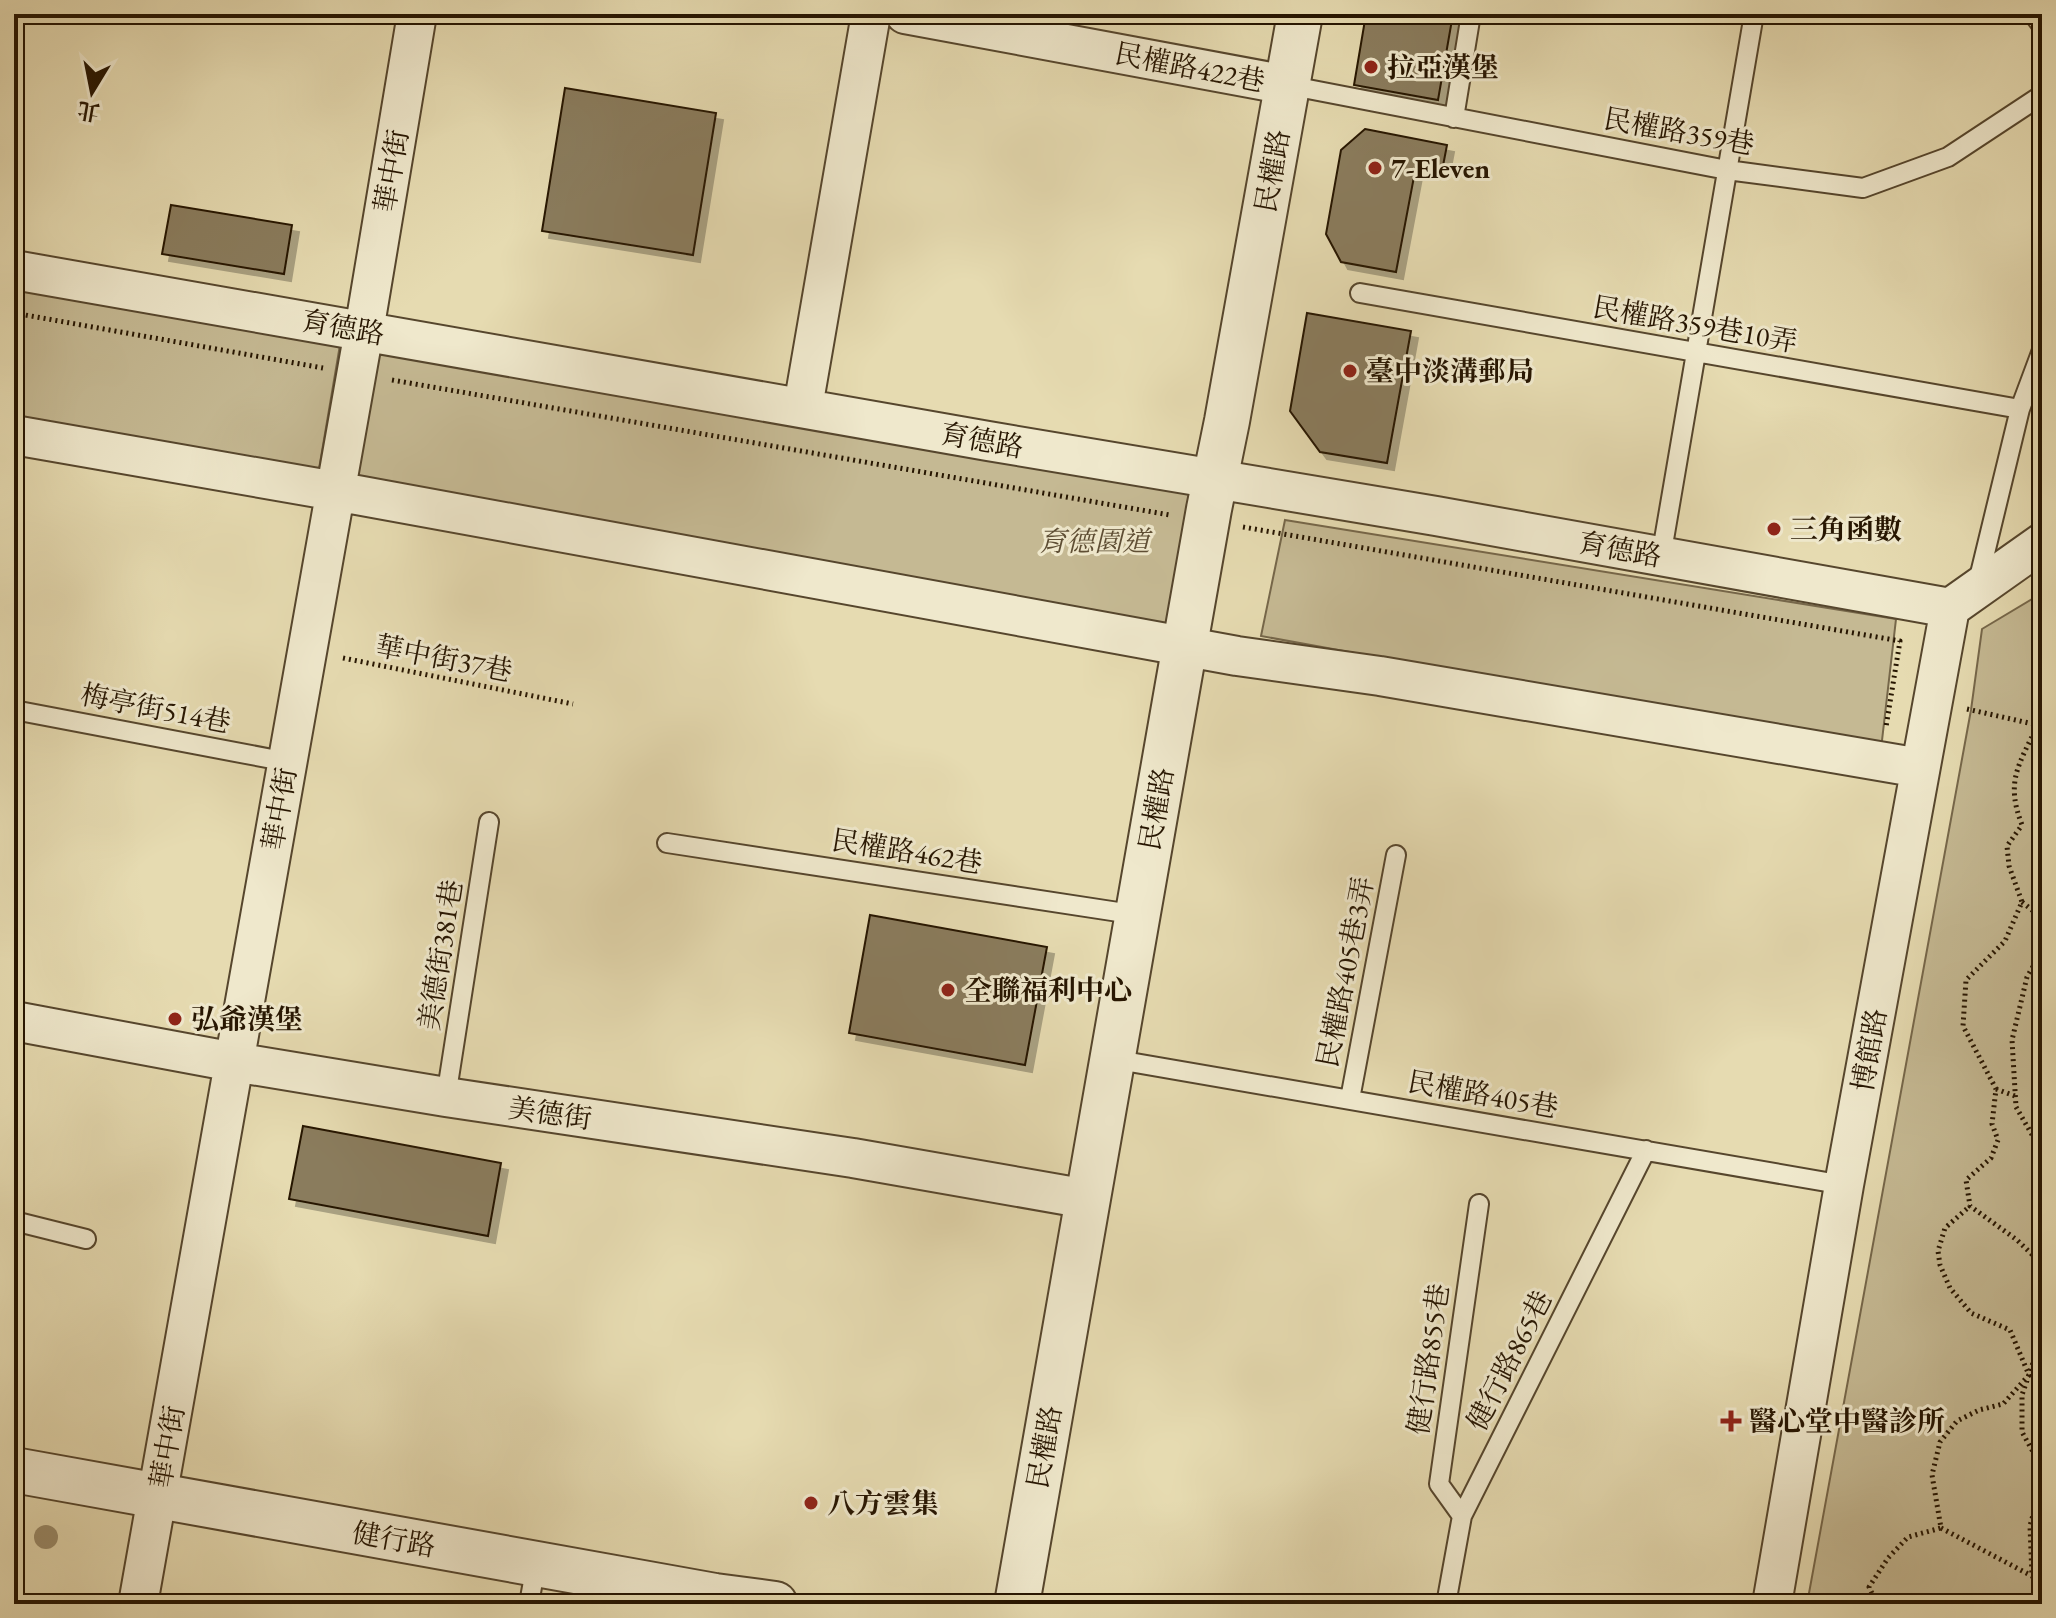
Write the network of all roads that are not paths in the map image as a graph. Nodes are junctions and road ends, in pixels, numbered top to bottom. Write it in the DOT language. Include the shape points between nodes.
graph roads {
  1 [pos="417,14"];
  2 [pos="871,14"];
  3 [pos="905,14"];
  4 [pos="1300,14"];
  5 [pos="1471,14"];
  6 [pos="1754,14"];
  7 [pos="2033,14"];
  8 [pos="2042,26"];
  9 [pos="1287,85"];
  10 [pos="2042,95"];
  11 [pos="1454,118"];
  12 [pos="1727,170"];
  13 [pos="14,270"];
  14 [pos="1360,293"];
  15 [pos="364,331"];
  16 [pos="2042,350"];
  17 [pos="1696,352"];
  18 [pos="803,407"];
  19 [pos="2020,409"];
  20 [pos="14,435"];
  21 [pos="335,491"];
  22 [pos="1212,501"];
  23 [pos="2042,543"];
  24 [pos="1661,557"];
  25 [pos="1963,598"];
  26 [pos="1185,647"];
  27 [pos="14,710"];
  28 [pos="288,762"];
  29 [pos="1920,768"];
  30 [pos="489,822"];
  31 [pos="667,843"];
  32 [pos="1396,855"];
  33 [pos="1138,915"];
  34 [pos="14,1021"];
  35 [pos="1112,1059"];
  36 [pos="234,1062"];
  37 [pos="446,1097"];
  38 [pos="1350,1099"];
  39 [pos="1646,1150"];
  40 [pos="1844,1185"];
  41 [pos="1087,1199"];
  42 [pos="1479,1204"];
  43 [pos="14,1221"];
  44 [pos="86,1239"];
  45 [pos="14,1470"];
  46 [pos="158,1497"];
  47 [pos="1462,1516"];
  48 [pos="532,1584"];
  49 [pos="714,1600"];
  50 [pos="138,1604"];
  51 [pos="775,1604"];
  52 [pos="1017,1604"];
  53 [pos="1446,1604"];
  54 [pos="1772,1604"];
  1 -- 15 [label="street, 華中街"];
  2 -- 18 [label="street"];
  3 -- 9 [label="street, 民權路422巷"];
  4 -- 9 [label="street, 民權路"];
  5 -- 11 [label="lane"];
  6 -- 12 [label="lane"];
  7 -- 8 [label="lane"];
  9 -- 11 [label="lane, 民權路359巷"];
  9 -- 22 [label="street, 民權路"];
  10 -- 12 [label="lane, 民權路359巷" via="1948,157 1863,188"];
  11 -- 12 [label="lane, 民權路359巷"];
  12 -- 17 [label="lane"];
  13 -- 15 [label="street, 育德路"];
  14 -- 17 [label="lane, 民權路359巷10弄"];
  15 -- 18 [label="street, 育德路"];
  15 -- 21 [label="street, 華中街"];
  16 -- 19 [label="lane"];
  17 -- 19 [label="lane, 民權路359巷10弄"];
  17 -- 24 [label="lane"];
  18 -- 22 [label="street, 育德路"];
  19 -- 25 [label="lane"];
  20 -- 21 [label="street"];
  21 -- 26 [label="street"];
  21 -- 28 [label="street, 華中街"];
  22 -- 24 [label="street, 育德路" via="1436,516"];
  22 -- 26 [label="street, 民權路"];
  23 -- 25 [label="street"];
  24 -- 25 [label="street, 育德路"];
  25 -- 29 [label="street, 博館路"];
  26 -- 29 [label="street"];
  26 -- 33 [label="street, 民權路"];
  27 -- 28 [label="lane, 梅亭街514巷"];
  28 -- 36 [label="street, 華中街"];
  29 -- 40 [label="street, 博館路"];
  30 -- 37 [label="lane, 美德街381巷"];
  31 -- 33 [label="lane, 民權路462巷"];
  32 -- 38 [label="lane, 民權路405巷3弄"];
  33 -- 35 [label="street, 民權路"];
  34 -- 36 [label="street, 美德街"];
  35 -- 38 [label="lane, 民權路405巷"];
  35 -- 41 [label="street, 民權路"];
  36 -- 37 [label="street, 美德街"];
  36 -- 46 [label="street, 華中街"];
  37 -- 41 [label="street, 美德街"];
  38 -- 39 [label="lane, 民權路405巷"];
  39 -- 40 [label="lane, 民權路405巷"];
  39 -- 47 [label="lane, 健行路865巷"];
  40 -- 54 [label="street, 博館路"];
  41 -- 52 [label="street, 民權路"];
  42 -- 47 [label="lane, 健行路855巷" via="1439,1484"];
  43 -- 44 [label="lane"];
  45 -- 46 [label="street, 健行路"];
  46 -- 48 [label="street, 健行路"];
  46 -- 50 [label="street, 華中街"];
  47 -- 53 [label="lane, 健行路865巷"];
  48 -- 49 [label="street, 健行路"];
  49 -- 51 [label="street, 健行路"];
}
